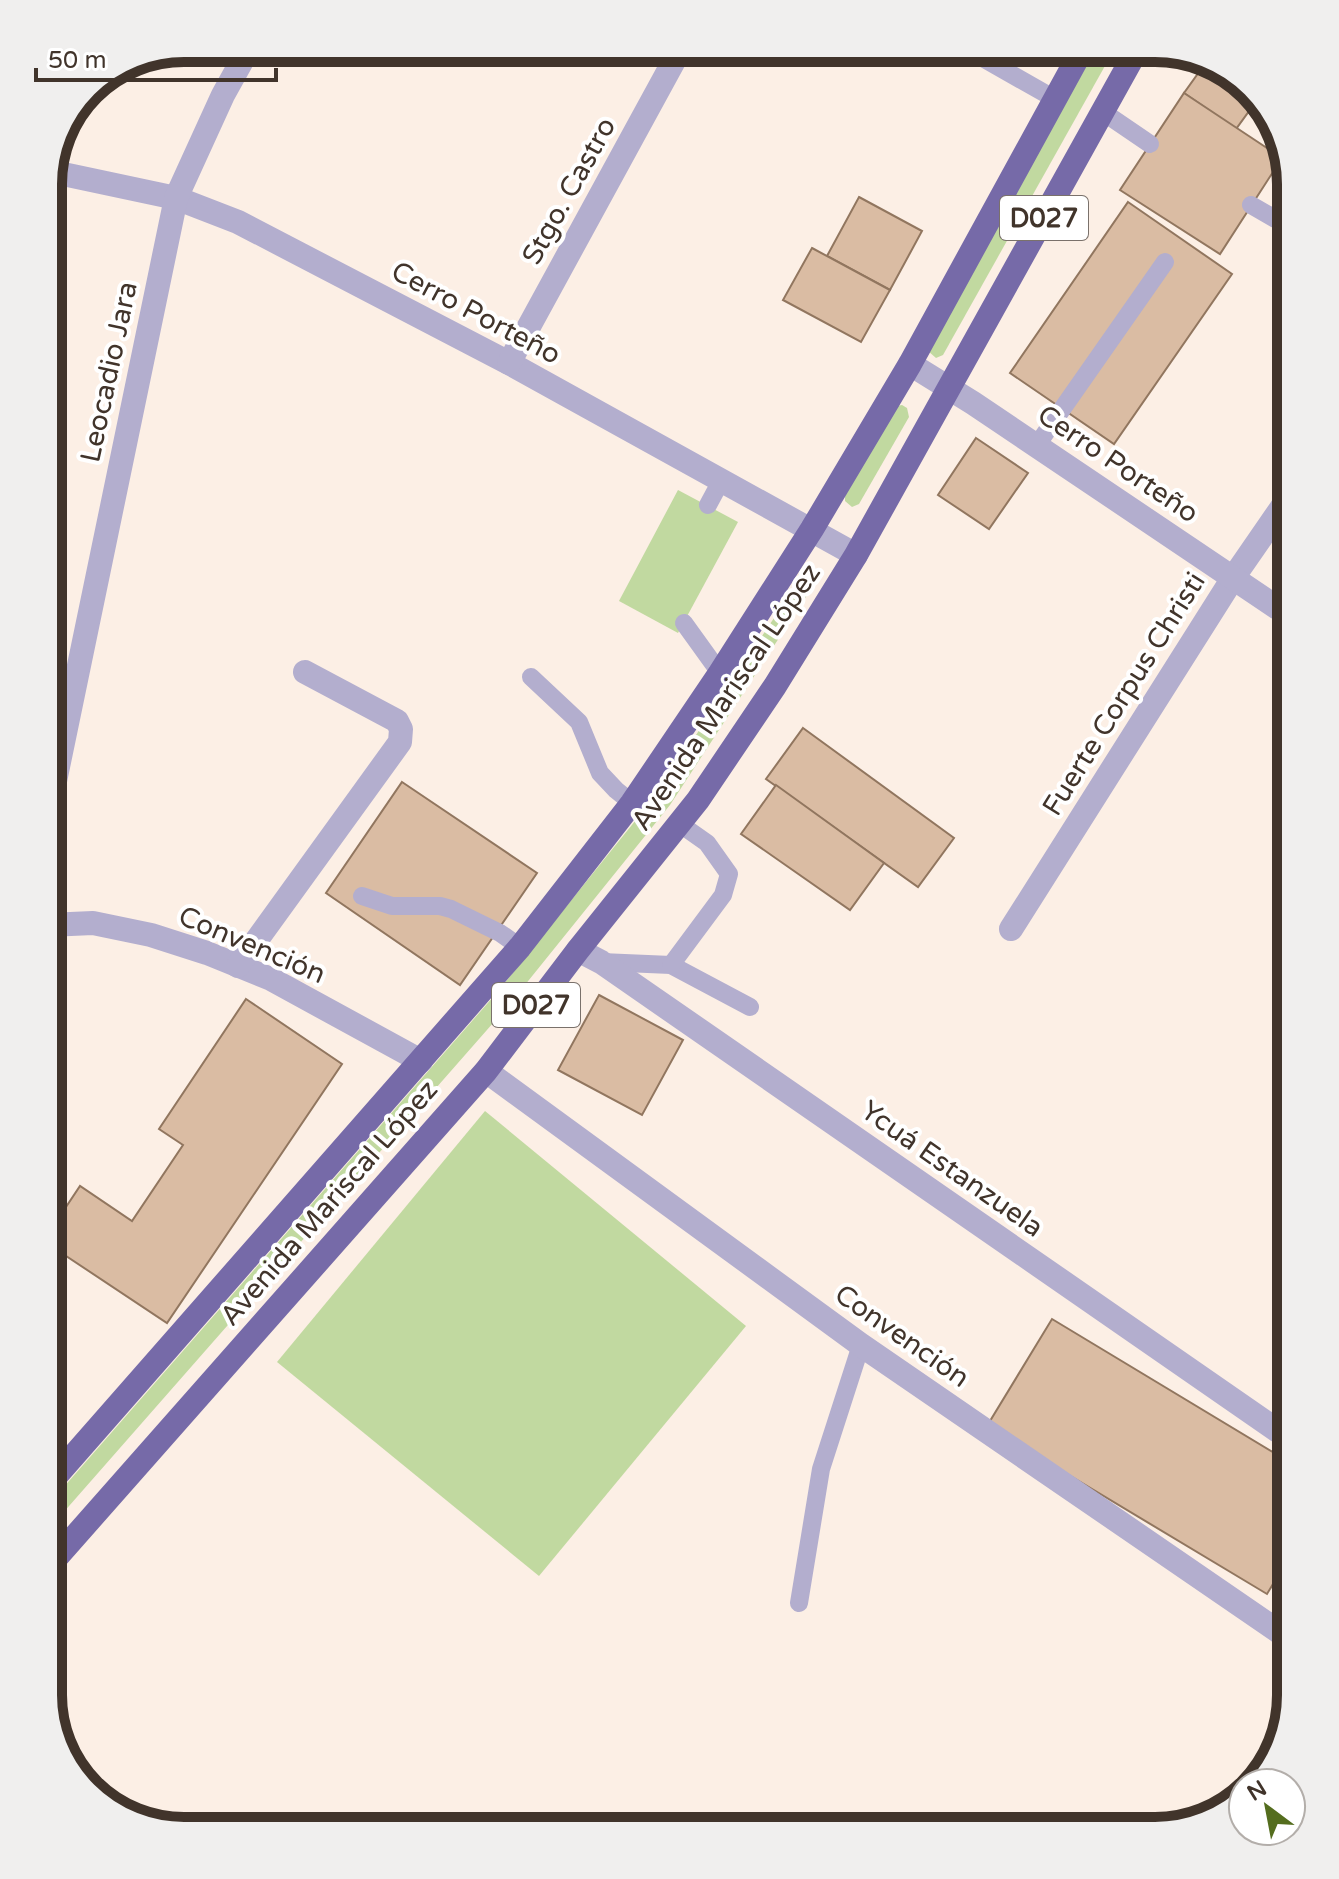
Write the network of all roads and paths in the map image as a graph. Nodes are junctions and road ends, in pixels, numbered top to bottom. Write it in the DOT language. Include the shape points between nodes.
graph roads {
  1 [pos="241,62"];
  2 [pos="673,62"];
  3 [pos="990,62"];
  4 [pos="1072,62"];
  5 [pos="1130,62"];
  6 [pos="1055,99"];
  7 [pos="1103,112"];
  8 [pos="1150,144"];
  9 [pos="62,174"];
  10 [pos="176,198"];
  11 [pos="1251,205"];
  12 [pos="1277,220"];
  13 [pos="1165,262"];
  14 [pos="509,363"];
  15 [pos="910,364"];
  16 [pos="951,388"];
  17 [pos="1037,445"];
  18 [pos="722,479"];
  19 [pos="708,505"];
  20 [pos="1277,514"];
  21 [pos="812,529"];
  22 [pos="856,555"];
  23 [pos="1233,578"];
  24 [pos="1277,608"];
  25 [pos="684,623"];
  26 [pos="305,672"];
  27 [pos="720,673"];
  28 [pos="531,677"];
  29 [pos="62,748"];
  30 [pos="632,803"];
  31 [pos="680,824"];
  32 [pos="362,896"];
  33 [pos="62,924"];
  34 [pos="1011,929"];
  35 [pos="520,947"];
  36 [pos="578,950"];
  37 [pos="601,962"];
  38 [pos="671,965"];
  39 [pos="238,966"];
  40 [pos="750,1007"];
  41 [pos="421,1061"];
  42 [pos="486,1071"];
  43 [pos="861,1345"];
  44 [pos="1277,1430"];
  45 [pos="62,1469"];
  46 [pos="62,1551"];
  47 [pos="799,1603"];
  48 [pos="1277,1630"];
  1 -- 10 [label="street, Leocadio Jara"];
  2 -- 14 [label="street, Stgo. Castro"];
  3 -- 6 [label="lane"];
  4 -- 6 [label="highway, Avenida Mariscal López / D027"];
  5 -- 7 [label="highway, Avenida Mariscal López / D027"];
  6 -- 15 [label="highway, Avenida Mariscal López / D027"];
  7 -- 8 [label="lane"];
  7 -- 16 [label="highway, Avenida Mariscal López / D027"];
  9 -- 10 [label="street, Cerro Porteño"];
  10 -- 14 [label="street, Cerro Porteño" via="238,222"];
  10 -- 29 [label="street, Leocadio Jara"];
  11 -- 12 [label="lane"];
  13 -- 17 [label="lane"];
  14 -- 18 [label="street, Cerro Porteño"];
  15 -- 16 [label="street, Cerro Porteño"];
  15 -- 21 [label="highway, Avenida Mariscal López / D027"];
  16 -- 17 [label="street, Cerro Porteño"];
  16 -- 22 [label="highway, Avenida Mariscal López / D027"];
  17 -- 23 [label="street, Cerro Porteño"];
  18 -- 19 [label="lane"];
  18 -- 21 [label="street, Cerro Porteño"];
  20 -- 23 [label="street, Fuerte Corpus Christi"];
  21 -- 22 [label="street, Cerro Porteño"];
  21 -- 27 [label="highway, Avenida Mariscal López / D027"];
  22 -- 31 [label="highway, Avenida Mariscal López / D027"];
  23 -- 24 [label="street, Cerro Porteño"];
  23 -- 34 [label="street, Fuerte Corpus Christi"];
  25 -- 27 [label="lane"];
  26 -- 39 [label="street" via="397,721 400,742"];
  27 -- 30 [label="highway, Avenida Mariscal López / D027"];
  28 -- 30 [label="lane" via="579,722 600,773"];
  30 -- 35 [label="highway, Avenida Mariscal López / D027"];
  31 -- 36 [label="highway, Avenida Mariscal López / D027"];
  31 -- 38 [label="lane" via="707,843 729,874 723,895"];
  32 -- 35 [label="lane" via="392,906 451,909"];
  33 -- 39 [label="street, Convención" via="93,923 151,935"];
  35 -- 41 [label="highway, Avenida Mariscal López / D027"];
  36 -- 37 [label="street, Ycuá Estanzuela"];
  36 -- 42 [label="highway, Avenida Mariscal López / D027"];
  37 -- 38 [label="lane"];
  37 -- 44 [label="street, Ycuá Estanzuela"];
  38 -- 40 [label="lane"];
  39 -- 41 [label="street, Convención"];
  41 -- 45 [label="highway, Avenida Mariscal López / D027"];
  42 -- 43 [label="street, Convención"];
  42 -- 46 [label="highway, Avenida Mariscal López / D027"];
  43 -- 47 [label="lane" via="821,1469"];
  43 -- 48 [label="street, Convención"];
}
